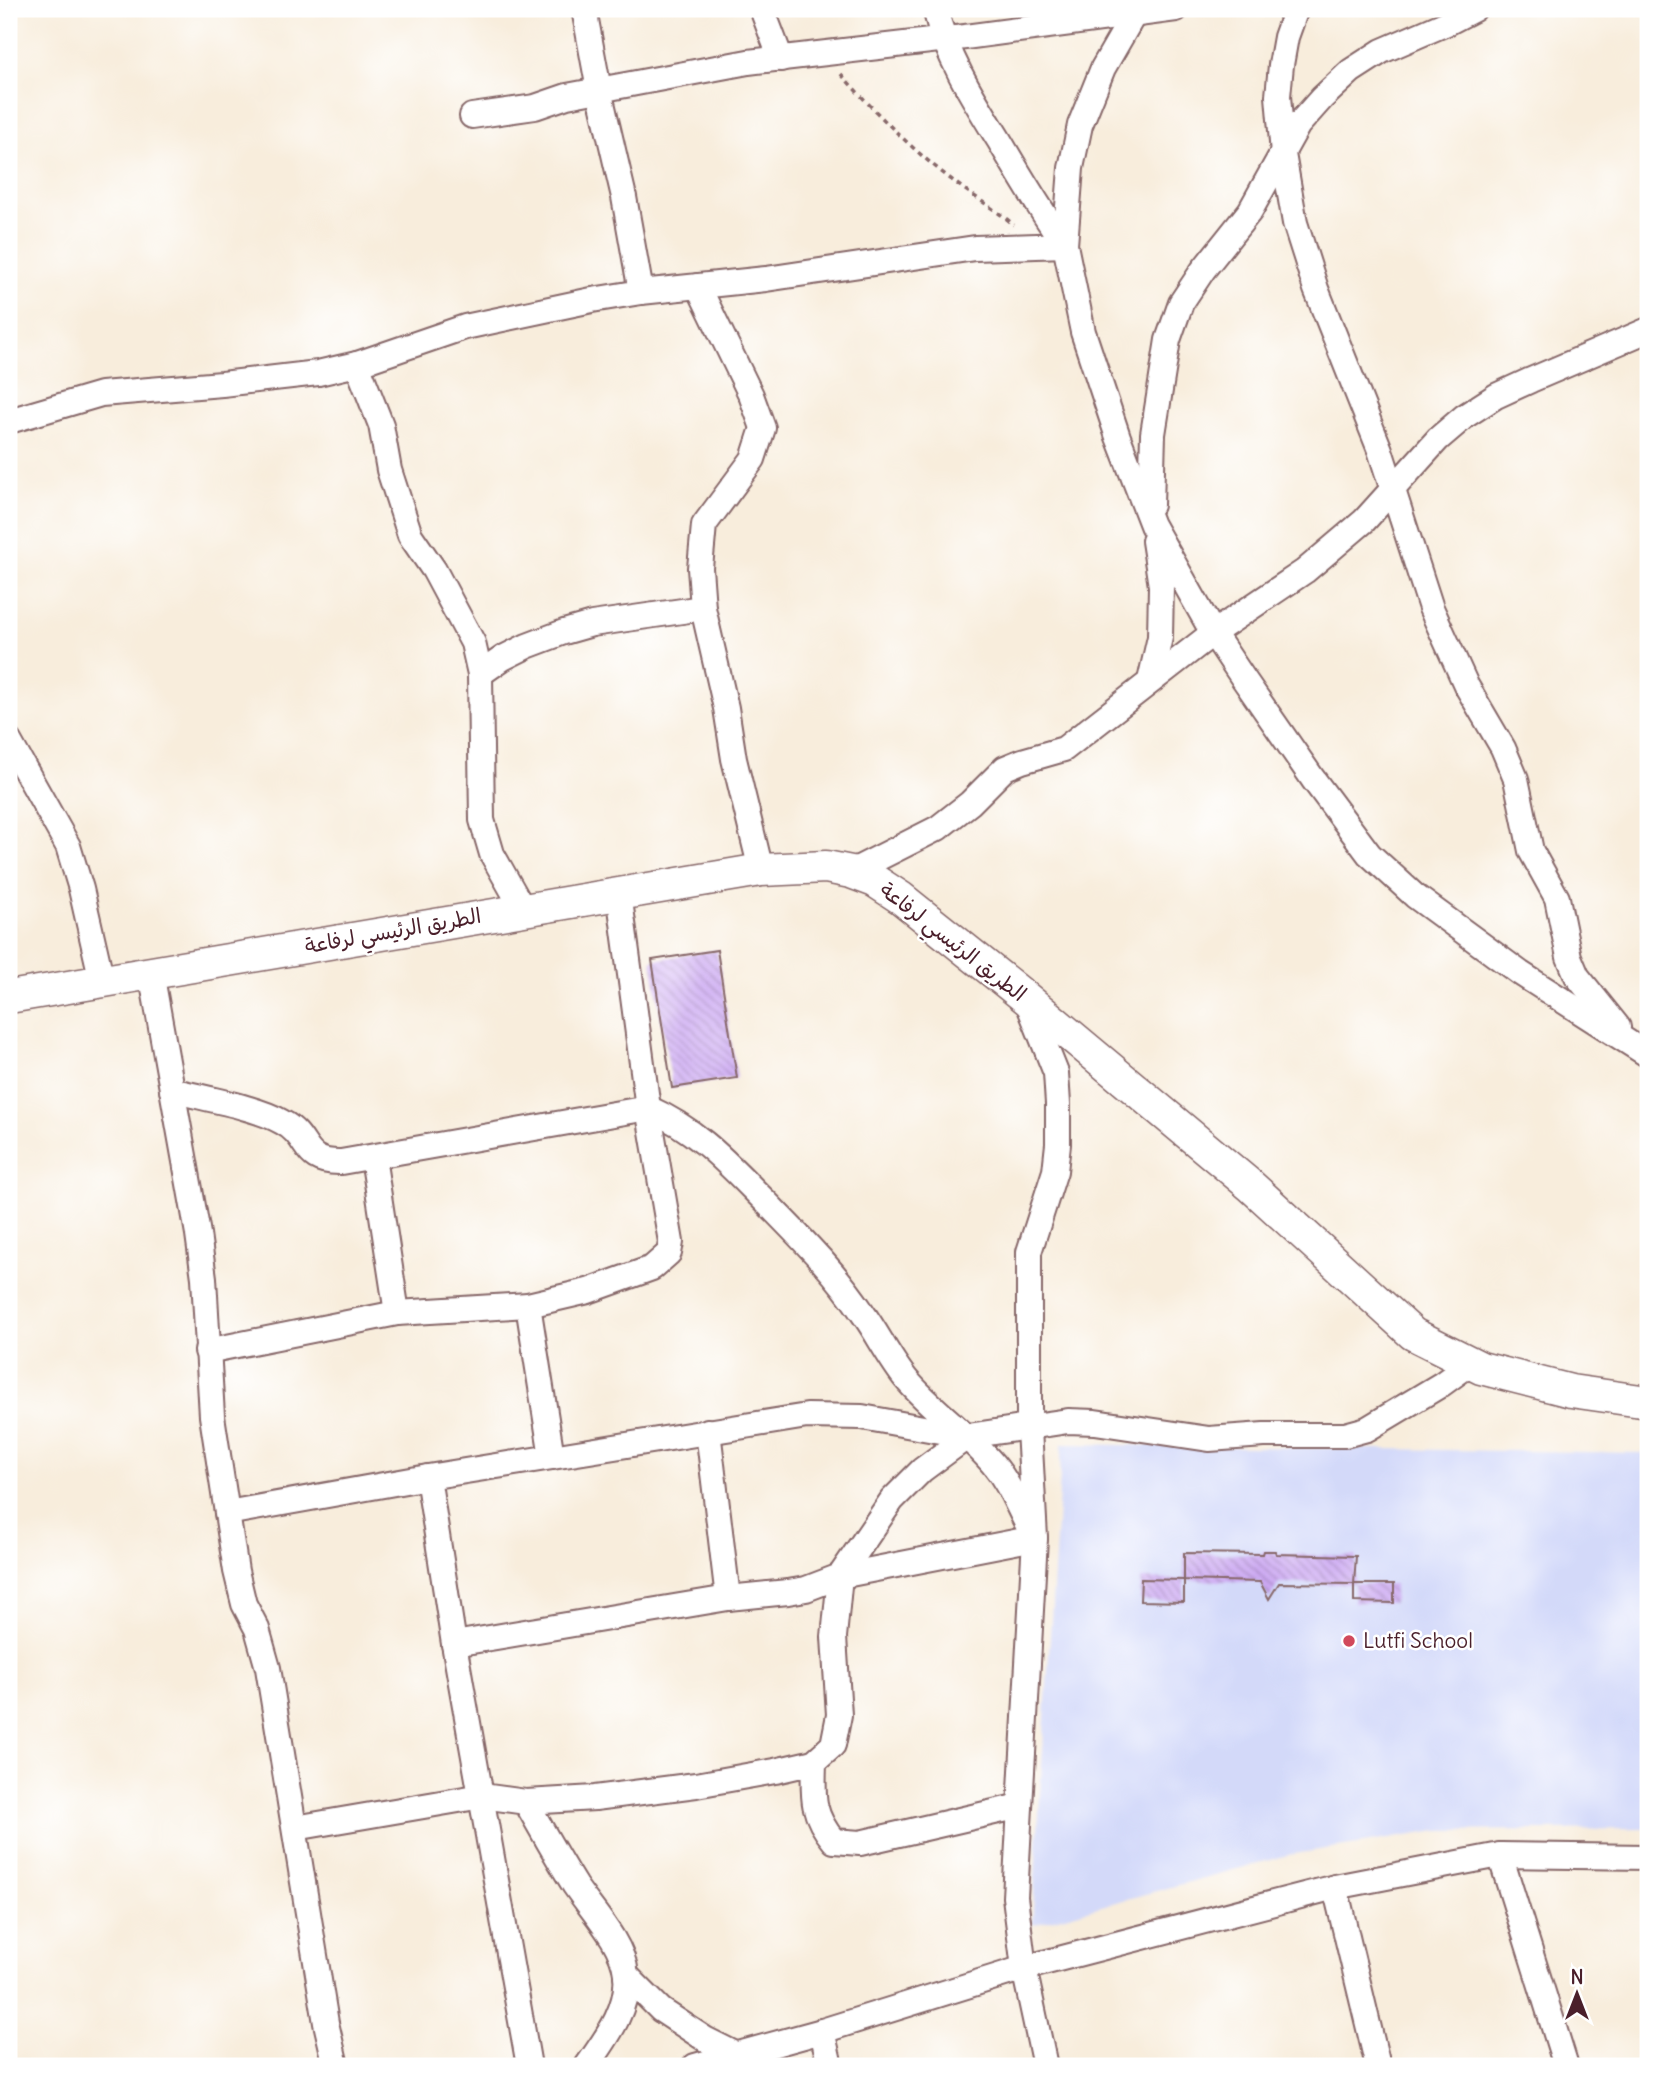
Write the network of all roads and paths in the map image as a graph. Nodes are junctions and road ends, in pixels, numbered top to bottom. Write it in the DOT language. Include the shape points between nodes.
graph roads {
  1 [pos="584,9"];
  2 [pos="762,9"];
  3 [pos="935,9"];
  4 [pos="1176,9"];
  5 [pos="1296,9"];
  6 [pos="1474,9"];
  7 [pos="1136,11"];
  8 [pos="943,40"];
  9 [pos="823,54"];
  10 [pos="781,59"];
  11 [pos="599,90"];
  12 [pos="472,116"];
  13 [pos="1283,154"];
  14 [pos="1065,245"];
  15 [pos="1040,246"];
  16 [pos="698,286"];
  17 [pos="641,292"];
  18 [pos="1648,330"];
  19 [pos="357,364"];
  20 [pos="9,421"];
  21 [pos="1393,489"];
  22 [pos="1152,526"];
  23 [pos="703,608"];
  24 [pos="1213,633"];
  25 [pos="481,674"];
  26 [pos="1150,681"];
  27 [pos="9,741"];
  28 [pos="761,870"];
  29 [pos="851,872"];
  30 [pos="619,892"];
  31 [pos="523,909"];
  32 [pos="151,972"];
  33 [pos="102,981"];
  34 [pos="9,997"];
  35 [pos="1026,998"];
  36 [pos="1640,1049"];
  37 [pos="172,1090"];
  38 [pos="648,1108"];
  39 [pos="373,1157"];
  40 [pos="528,1305"];
  41 [pos="397,1313"];
  42 [pos="206,1351"];
  43 [pos="1471,1363"];
  44 [pos="1648,1402"];
  45 [pos="1030,1429"];
  46 [pos="708,1431"];
  47 [pos="968,1436"];
  48 [pos="552,1457"];
  49 [pos="428,1477"];
  50 [pos="227,1513"];
  51 [pos="1035,1538"];
  52 [pos="840,1576"];
  53 [pos="728,1598"];
  54 [pos="454,1644"];
  55 [pos="814,1762"];
  56 [pos="482,1796"];
  57 [pos="526,1802"];
  58 [pos="1020,1806"];
  59 [pos="295,1828"];
  60 [pos="1500,1855"];
  61 [pos="1648,1857"];
  62 [pos="1335,1887"];
  63 [pos="1024,1968"];
  64 [pos="626,1975"];
  65 [pos="822,2031"];
  66 [pos="735,2054"];
  67 [pos="336,2066"];
  68 [pos="529,2066"];
  69 [pos="587,2066"];
  70 [pos="695,2066"];
  71 [pos="830,2066"];
  72 [pos="1045,2066"];
  73 [pos="1378,2066"];
  74 [pos="1566,2066"];
  1 -- 11 [label="street"];
  2 -- 10 [label="street"];
  3 -- 8 [label="street"];
  4 -- 7 [label="street"];
  5 -- 13 [label="street" via="1286,37 1278,96"];
  6 -- 13 [label="street" via="1382,51 1351,71 1298,125"];
  7 -- 8 [label="street"];
  7 -- 14 [label="street" via="1104,68 1080,125 1071,168"];
  8 -- 9 [label="street"];
  8 -- 14 [label="street" via="1034,200"];
  9 -- 10 [label="street"];
  9 -- 15 [label="path" via="923,156"];
  10 -- 11 [label="street"];
  11 -- 12 [label="street" via="535,107"];
  11 -- 17 [label="street"];
  13 -- 21 [label="street" via="1295,223 1316,289"];
  13 -- 22 [label="street" via="1250,211 1181,303 1168,340 1153,434"];
  14 -- 15 [label="street"];
  14 -- 22 [label="street" via="1083,332"];
  15 -- 16 [label="street" via="975,248"];
  16 -- 17 [label="street"];
  16 -- 23 [label="street" via="763,428 753,459 704,526"];
  17 -- 19 [label="street" via="465,327"];
  18 -- 21 [label="street" via="1475,409 1438,439"];
  19 -- 20 [label="street" via="318,373 101,394"];
  19 -- 25 [label="street" via="381,425 392,481 410,535 473,643"];
  21 -- 24 [label="street" via="1364,521 1305,571"];
  21 -- 36 [label="street" via="1431,608 1516,779 1531,851 1558,898 1577,976"];
  22 -- 24 [label="street"];
  22 -- 26 [label="street" via="1161,586 1160,637"];
  23 -- 25 [label="street" via="582,627 527,646"];
  23 -- 28 [label="street"];
  24 -- 26 [label="street"];
  24 -- 36 [label="street" via="1369,855 1448,922 1520,974"];
  25 -- 31 [label="street" via="481,820 492,854"];
  26 -- 29 [label="street" via="1065,749 1005,768 938,828"];
  27 -- 33 [label="street" via="68,846"];
  28 -- 29 [label="street, الطريق الرئيسي لرفاعة" via="826,867"];
  28 -- 30 [label="street, الطريق الرئيسي لرفاعة"];
  29 -- 35 [label="street, الطريق الرئيسي لرفاعة" via="901,898"];
  30 -- 31 [label="street, الطريق الرئيسي لرفاعة"];
  30 -- 38 [label="street"];
  31 -- 32 [label="street, الطريق الرئيسي لرفاعة"];
  32 -- 33 [label="street, الطريق الرئيسي لرفاعة"];
  32 -- 37 [label="street"];
  33 -- 34 [label="street, الطريق الرئيسي لرفاعة"];
  35 -- 43 [label="street, الطريق الرئيسي لرفاعة" via="1251,1186 1413,1334"];
  35 -- 45 [label="street" via="1056,1073 1058,1144 1055,1171 1029,1252"];
  37 -- 39 [label="street" via="279,1120 296,1132 316,1159 326,1163"];
  37 -- 42 [label="street" via="204,1278"];
  38 -- 39 [label="street"];
  38 -- 40 [label="street" via="671,1242 669,1253 652,1268 629,1277"];
  38 -- 47 [label="street" via="710,1146 809,1244 905,1377"];
  39 -- 41 [label="street"];
  40 -- 41 [label="street"];
  40 -- 48 [label="street"];
  41 -- 42 [label="street"];
  42 -- 50 [label="street"];
  43 -- 44 [label="street, الطريق الرئيسي لرفاعة" via="1571,1391"];
  43 -- 45 [label="street" via="1367,1429 1345,1435 1209,1439 1095,1422"];
  45 -- 47 [label="street"];
  45 -- 51 [label="street"];
  46 -- 47 [label="street" via="807,1416 862,1417"];
  46 -- 48 [label="street"];
  46 -- 53 [label="street"];
  47 -- 51 [label="street" via="1009,1487"];
  47 -- 52 [label="street" via="922,1470 892,1500"];
  48 -- 49 [label="street"];
  49 -- 50 [label="street"];
  49 -- 54 [label="street"];
  50 -- 59 [label="street" via="243,1604 257,1629 268,1668"];
  51 -- 52 [label="street"];
  51 -- 58 [label="street"];
  52 -- 53 [label="street" via="806,1589"];
  52 -- 55 [label="street" via="834,1637 839,1714 833,1745"];
  53 -- 54 [label="street"];
  54 -- 56 [label="street"];
  55 -- 57 [label="street" via="696,1785"];
  55 -- 58 [label="street" via="813,1800 820,1825 834,1841 860,1843"];
  56 -- 57 [label="street"];
  56 -- 59 [label="street"];
  56 -- 68 [label="street"];
  57 -- 64 [label="street" via="621,1954"];
  58 -- 63 [label="street" via="1015,1897"];
  59 -- 67 [label="street"];
  60 -- 61 [label="street"];
  60 -- 62 [label="street"];
  60 -- 74 [label="street"];
  62 -- 63 [label="street"];
  62 -- 73 [label="street"];
  63 -- 65 [label="street"];
  63 -- 72 [label="street"];
  64 -- 66 [label="street" via="661,2010"];
  64 -- 69 [label="street" via="623,2003 614,2024"];
  65 -- 66 [label="street"];
  65 -- 71 [label="street"];
  66 -- 70 [label="street"];
}
